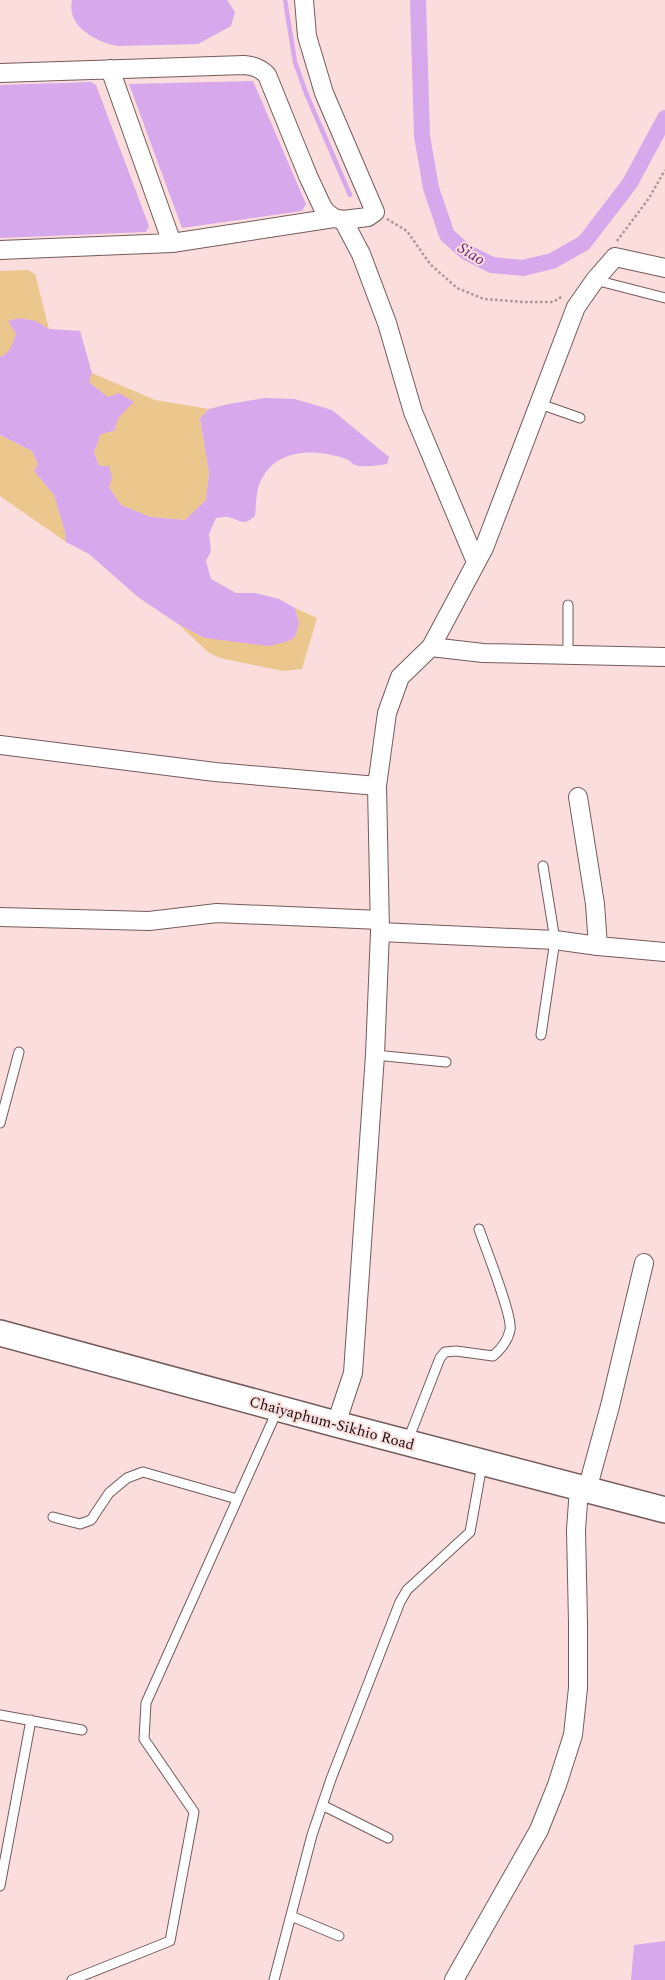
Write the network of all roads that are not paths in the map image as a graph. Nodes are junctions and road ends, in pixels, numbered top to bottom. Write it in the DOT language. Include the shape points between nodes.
graph roads {
  1 [pos="304,0"];
  2 [pos="110,69"];
  3 [pos="0,73"];
  4 [pos="354,217"];
  5 [pos="172,243"];
  6 [pos="0,250"];
  7 [pos="665,268"];
  8 [pos="595,280"];
  9 [pos="665,298"];
  10 [pos="540,404"];
  11 [pos="580,418"];
  12 [pos="476,562"];
  13 [pos="568,605"];
  14 [pos="431,647"];
  15 [pos="568,655"];
  16 [pos="665,657"];
  17 [pos="0,744"];
  18 [pos="377,786"];
  19 [pos="578,797"];
  20 [pos="543,866"];
  21 [pos="0,917"];
  22 [pos="380,926"];
  23 [pos="555,940"];
  24 [pos="598,946"];
  25 [pos="665,952"];
  26 [pos="541,1035"];
  27 [pos="19,1052"];
  28 [pos="375,1055"];
  29 [pos="446,1062"];
  30 [pos="0,1123"];
  31 [pos="479,1229"];
  32 [pos="644,1263"];
  33 [pos="0,1333"];
  34 [pos="278,1408"];
  35 [pos="336,1424"];
  36 [pos="407,1443"];
  37 [pos="482,1463"];
  38 [pos="583,1489"];
  39 [pos="237,1499"];
  40 [pos="665,1510"];
  41 [pos="53,1517"];
  42 [pos="0,1715"];
  43 [pos="31,1720"];
  44 [pos="82,1730"];
  45 [pos="322,1805"];
  46 [pos="388,1838"];
  47 [pos="0,1886"];
  48 [pos="291,1916"];
  49 [pos="339,1936"];
  50 [pos="72,1980"];
  51 [pos="274,1980"];
  52 [pos="454,1980"];
  1 -- 4 [label="street" via="307,36"];
  2 -- 3 [label="street"];
  2 -- 4 [label="street" via="244,65 261,70 267,75 322,206 326,212"];
  2 -- 5 [label="street"];
  4 -- 5 [label="street"];
  4 -- 12 [label="street" via="361,254 388,323 413,412"];
  5 -- 6 [label="street"];
  7 -- 8 [label="street" via="615,257"];
  8 -- 9 [label="lane"];
  8 -- 10 [label="street" via="576,307"];
  10 -- 11 [label="lane"];
  10 -- 12 [label="street"];
  12 -- 14 [label="street"];
  13 -- 15 [label="lane"];
  14 -- 15 [label="street" via="483,653"];
  14 -- 18 [label="street" via="400,677 387,713"];
  15 -- 16 [label="street"];
  17 -- 18 [label="street" via="215,772"];
  18 -- 22 [label="street"];
  19 -- 24 [label="street" via="595,904"];
  20 -- 23 [label="lane"];
  21 -- 22 [label="street" via="149,921 217,913"];
  22 -- 23 [label="street"];
  22 -- 28 [label="street"];
  23 -- 24 [label="street"];
  23 -- 26 [label="lane"];
  24 -- 25 [label="street"];
  27 -- 30 [label="lane"];
  28 -- 29 [label="lane"];
  28 -- 35 [label="street" via="353,1373"];
  31 -- 36 [label="lane" via="509,1314 510,1330 493,1356 445,1352"];
  32 -- 38 [label="street" via="610,1406"];
  33 -- 34 [label="main road, Chaiyaphum-Sikhio Road"];
  34 -- 35 [label="main road, Chaiyaphum-Sikhio Road"];
  34 -- 39 [label="lane"];
  35 -- 36 [label="main road, Chaiyaphum-Sikhio Road"];
  36 -- 37 [label="main road, Chaiyaphum-Sikhio Road"];
  37 -- 38 [label="main road, Chaiyaphum-Sikhio Road"];
  37 -- 45 [label="lane" via="470,1532 407,1590 400,1602"];
  38 -- 40 [label="main road, Chaiyaphum-Sikhio Road"];
  38 -- 52 [label="street" via="576,1530 578,1688 573,1735 539,1830"];
  39 -- 41 [label="lane" via="143,1472 127,1478 109,1493 91,1520 80,1524"];
  39 -- 50 [label="lane" via="146,1703 144,1739 194,1812 170,1941"];
  42 -- 43 [label="lane"];
  43 -- 44 [label="lane"];
  43 -- 47 [label="lane"];
  45 -- 46 [label="lane"];
  45 -- 48 [label="lane"];
  48 -- 49 [label="lane"];
  48 -- 51 [label="lane"];
}
